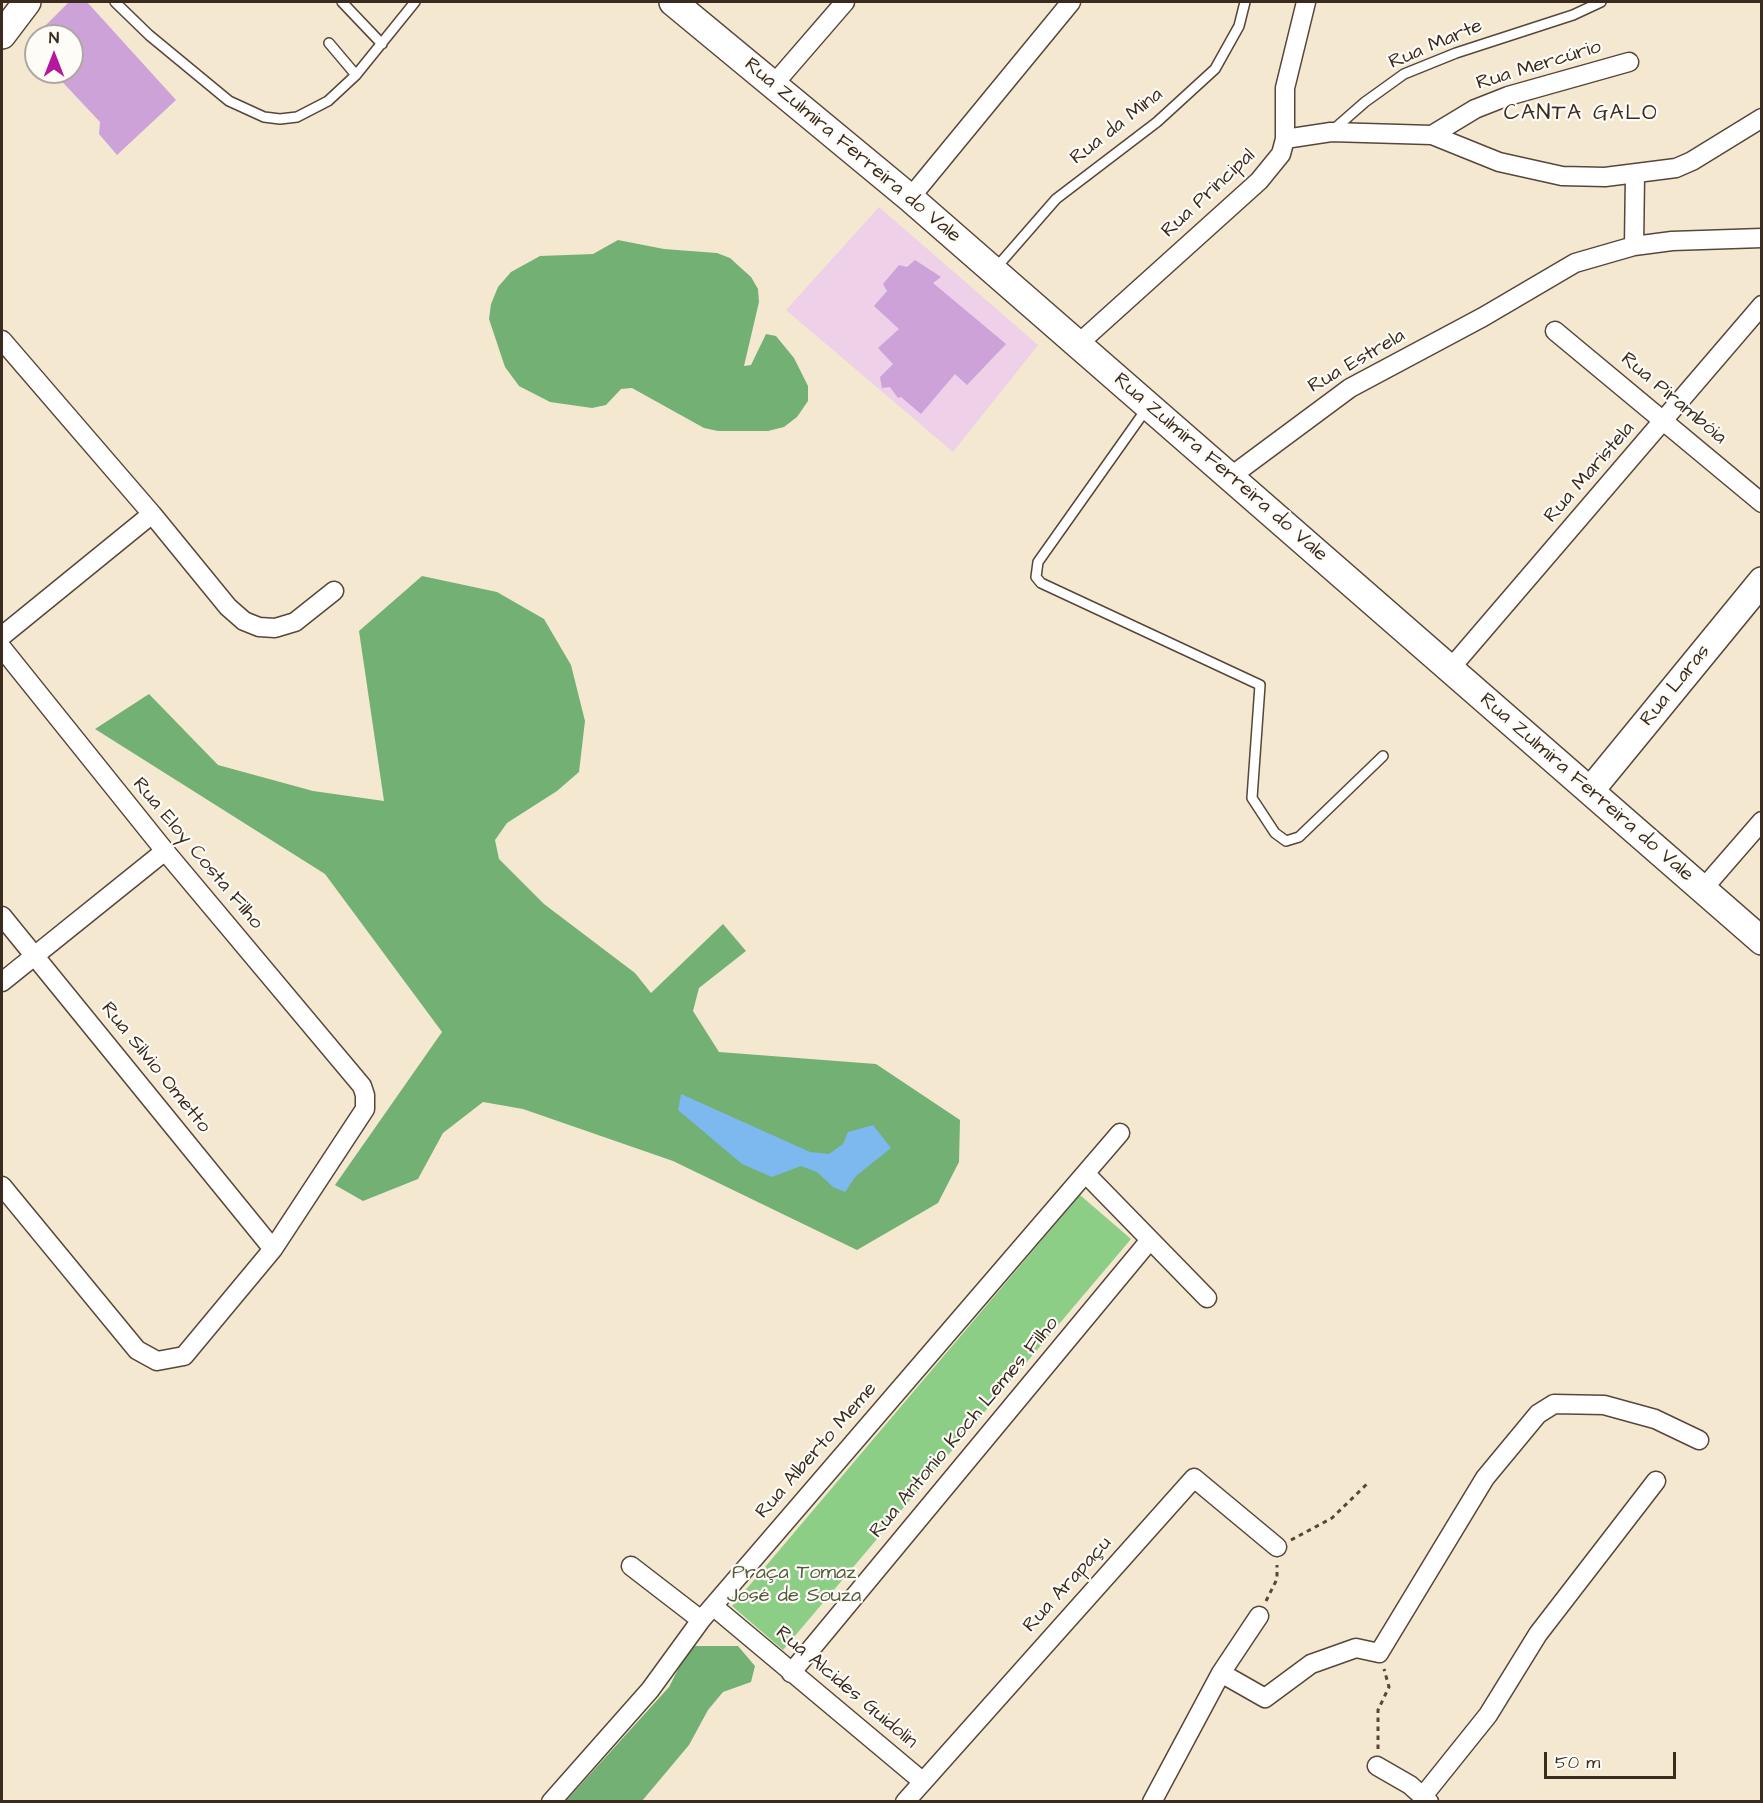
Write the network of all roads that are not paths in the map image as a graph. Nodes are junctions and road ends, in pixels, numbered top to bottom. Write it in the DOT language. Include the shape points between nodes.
graph roads {
  1 [pos="27,2"];
  2 [pos="115,2"];
  3 [pos="342,2"];
  4 [pos="416,2"];
  5 [pos="673,2"];
  6 [pos="845,2"];
  7 [pos="1071,2"];
  8 [pos="1245,2"];
  9 [pos="1306,2"];
  10 [pos="1600,2"];
  11 [pos="2,35"];
  12 [pos="329,43"];
  13 [pos="382,44"];
  14 [pos="1629,62"];
  15 [pos="356,75"];
  16 [pos="774,84"];
  17 [pos="1761,118"];
  18 [pos="1331,132"];
  19 [pos="1432,135"];
  20 [pos="1285,138"];
  21 [pos="1635,175"];
  22 [pos="910,198"];
  23 [pos="1761,238"];
  24 [pos="1634,246"];
  25 [pos="993,270"];
  26 [pos="1761,305"];
  27 [pos="1555,331"];
  28 [pos="2,340"];
  29 [pos="1077,345"];
  30 [pos="1148,406"];
  31 [pos="1665,420"];
  32 [pos="1230,477"];
  33 [pos="1761,503"];
  34 [pos="152,514"];
  35 [pos="1761,580"];
  36 [pos="334,591"];
  37 [pos="2,636"];
  38 [pos="2,648"];
  39 [pos="1450,669"];
  40 [pos="1383,756"];
  41 [pos="1590,791"];
  42 [pos="1761,821"];
  43 [pos="165,851"];
  44 [pos="1702,890"];
  45 [pos="2,916"];
  46 [pos="1761,941"];
  47 [pos="34,956"];
  48 [pos="2,982"];
  49 [pos="1120,1133"];
  50 [pos="1086,1174"];
  51 [pos="2,1186"];
  52 [pos="1150,1240"];
  53 [pos="273,1249"];
  54 [pos="1207,1298"];
  55 [pos="1699,1440"];
  56 [pos="1656,1481"];
  57 [pos="1276,1547"];
  58 [pos="631,1566"];
  59 [pos="713,1606"];
  60 [pos="1258,1616"];
  61 [pos="701,1620"];
  62 [pos="791,1673"];
  63 [pos="1221,1673"];
  64 [pos="1377,1766"];
  65 [pos="922,1781"];
  66 [pos="1160,1799"];
  67 [pos="1426,1799"];
  68 [pos="551,1802"];
  69 [pos="905,1802"];
  1 -- 11 [label="street"];
  2 -- 15 [label="lane" via="229,101 264,117 297,117 314,110"];
  3 -- 13 [label="lane"];
  4 -- 13 [label="lane"];
  5 -- 16 [label="street, Rua Zulmira Ferreira do Vale"];
  6 -- 16 [label="street"];
  7 -- 22 [label="street"];
  8 -- 25 [label="lane, Rua da Mina" via="1239,26 1215,69 1157,122 1056,199"];
  9 -- 20 [label="street, Rua Principal" via="1285,88"];
  10 -- 18 [label="lane, Rua Marte" via="1404,74"];
  12 -- 15 [label="lane"];
  13 -- 15 [label="lane"];
  14 -- 19 [label="street, Rua Mercúrio" via="1508,96 1475,109"];
  16 -- 22 [label="street, Rua Zulmira Ferreira do Vale"];
  17 -- 21 [label="street" via="1692,161"];
  18 -- 19 [label="street"];
  18 -- 20 [label="street"];
  19 -- 21 [label="street" via="1499,162 1562,176"];
  20 -- 29 [label="street, Rua Principal" via="1281,154 1259,180"];
  21 -- 24 [label="street"];
  22 -- 25 [label="street, Rua Zulmira Ferreira do Vale"];
  23 -- 24 [label="street, Rua Estrela"];
  24 -- 32 [label="street, Rua Estrela" via="1575,263 1350,388"];
  25 -- 29 [label="street, Rua Zulmira Ferreira do Vale"];
  26 -- 31 [label="street, Rua Maristela"];
  27 -- 31 [label="street, Rua Pirambóia"];
  28 -- 34 [label="street"];
  29 -- 30 [label="street, Rua Zulmira Ferreira do Vale"];
  30 -- 32 [label="street, Rua Zulmira Ferreira do Vale"];
  30 -- 40 [label="lane" via="1038,562 1036,578 1260,685 1252,798 1275,833 1286,841 1299,837"];
  31 -- 33 [label="street, Rua Pirambóia"];
  31 -- 39 [label="street, Rua Maristela"];
  32 -- 39 [label="street, Rua Zulmira Ferreira do Vale"];
  34 -- 36 [label="street" via="228,607 244,621 275,628 295,622"];
  34 -- 37 [label="street"];
  35 -- 41 [label="street, Rua Laras"];
  38 -- 43 [label="street, Rua Eloy Costa Filho"];
  39 -- 41 [label="street, Rua Zulmira Ferreira do Vale"];
  41 -- 44 [label="street, Rua Zulmira Ferreira do Vale"];
  42 -- 44 [label="street"];
  43 -- 47 [label="street"];
  43 -- 53 [label="street, Rua Eloy Costa Filho" via="362,1086 365,1109"];
  44 -- 46 [label="street, Rua Zulmira Ferreira do Vale"];
  45 -- 47 [label="street, Rua Silvio Ometto"];
  47 -- 48 [label="street"];
  47 -- 53 [label="street, Rua Silvio Ometto"];
  49 -- 50 [label="street, Rua Alberto Meme"];
  50 -- 52 [label="street"];
  50 -- 59 [label="street, Rua Alberto Meme"];
  51 -- 53 [label="street" via="137,1350 157,1360 184,1356"];
  52 -- 54 [label="street"];
  52 -- 62 [label="street, Rua Antonio Koch Lemes Filho"];
  55 -- 63 [label="street" via="1655,1419 1604,1405 1554,1404 1538,1414 1485,1478 1379,1653 1356,1648 1311,1664 1264,1698"];
  56 -- 67 [label="street" via="1538,1634 1488,1714"];
  57 -- 65 [label="street, Rua Arapaçu" via="1194,1478"];
  58 -- 61 [label="street"];
  59 -- 61 [label="street, Rua Alberto Meme"];
  59 -- 62 [label="street, Rua Alcides Guidolin"];
  60 -- 63 [label="street"];
  61 -- 68 [label="street, Rua Alberto Meme" via="650,1690"];
  62 -- 65 [label="street, Rua Alcides Guidolin"];
  63 -- 66 [label="street"];
  64 -- 67 [label="street"];
  65 -- 69 [label="street, Rua Arapaçu"];
}
